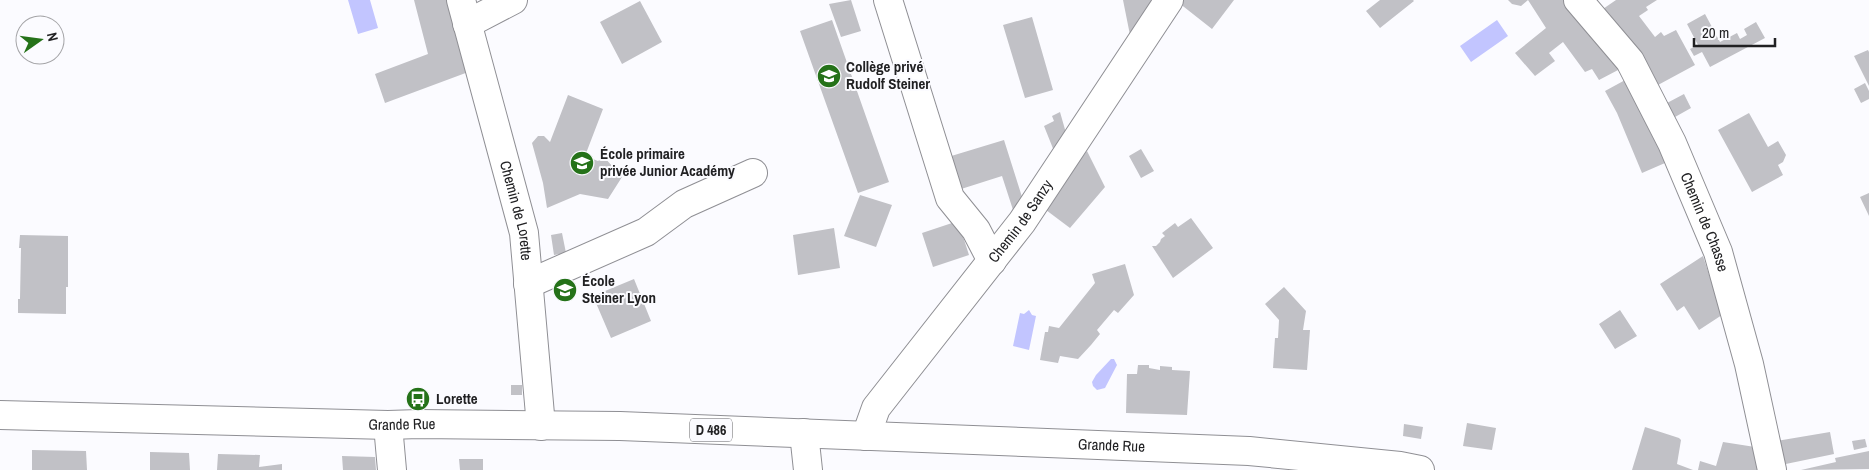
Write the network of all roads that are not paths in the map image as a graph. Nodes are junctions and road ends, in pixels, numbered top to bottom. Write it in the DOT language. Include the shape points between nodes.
graph roads {
  1 [pos="513,0"];
  2 [pos="888,0"];
  3 [pos="1169,0"];
  4 [pos="1578,0"];
  5 [pos="464,12"];
  6 [pos="753,173"];
  7 [pos="992,261"];
  8 [pos="528,284"];
  9 [pos="0,415"];
  10 [pos="388,425"];
  11 [pos="541,426"];
  12 [pos="804,433"];
  13 [pos="866,436"];
  14 [pos="392,470"];
  15 [pos="808,470"];
  16 [pos="1420,470"];
  17 [pos="1772,470"];
  1 -- 5 [label="street"];
  2 -- 7 [label="street" via="950,198 976,230"];
  3 -- 7 [label="street, Chemin de Sanzy" via="1022,222"];
  4 -- 17 [label="street, Chemin de Chasse" via="1630,61 1672,143 1714,243 1749,364"];
  5 -- 8 [label="street, Chemin de Lorette" via="524,234"];
  6 -- 8 [label="street" via="684,204 646,232"];
  7 -- 13 [label="street, Chemin de Sanzy" via="876,408"];
  8 -- 11 [label="street, Chemin de Lorette"];
  9 -- 10 [label="street, Grande Rue / D 486"];
  10 -- 11 [label="street, Grande Rue / D 486"];
  10 -- 14 [label="street"];
  11 -- 12 [label="street, Grande Rue / D 486"];
  12 -- 13 [label="street, Grande Rue / D 486"];
  12 -- 15 [label="street"];
  13 -- 16 [label="street, Grande Rue / D 486" via="1256,452"];
}
